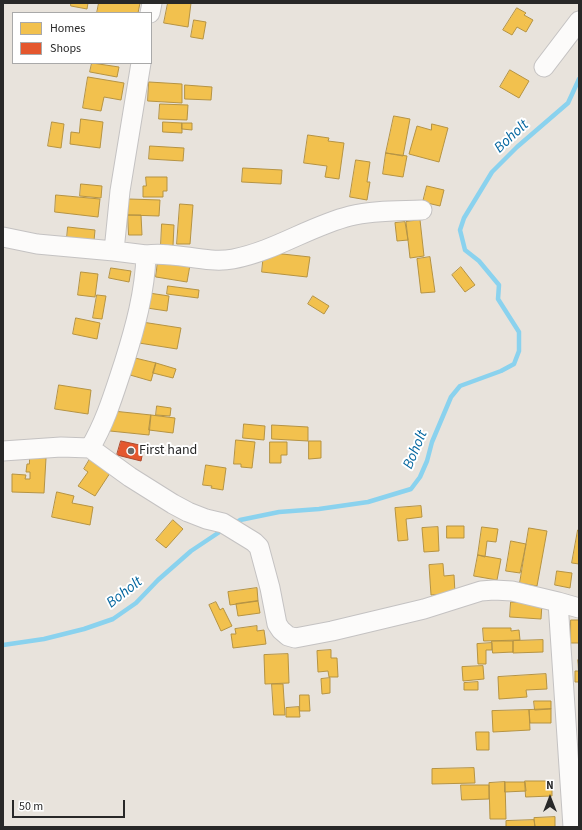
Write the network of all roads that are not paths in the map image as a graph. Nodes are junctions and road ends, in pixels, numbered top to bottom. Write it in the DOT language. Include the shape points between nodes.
graph roads {
  1 [pos="579,22"];
  2 [pos="141,64"];
  3 [pos="544,67"];
  4 [pos="422,210"];
  5 [pos="3,237"];
  6 [pos="114,251"];
  7 [pos="146,255"];
  8 [pos="90,448"];
  9 [pos="3,451"];
  10 [pos="558,602"];
  11 [pos="579,608"];
  12 [pos="573,827"];
  1 -- 3 [label="street"];
  2 -- 6 [label="street" via="120,191"];
  4 -- 7 [label="street" via="373,211 349,216 280,244 232,259"];
  5 -- 6 [label="street" via="37,244"];
  6 -- 7 [label="street"];
  7 -- 8 [label="street" via="141,300 131,340 102,428"];
  8 -- 9 [label="street"];
  8 -- 10 [label="street" via="152,491 188,512 223,523 254,542 262,554 276,624 288,636 295,638 332,631 424,610 482,591 512,591"];
  10 -- 11 [label="street"];
  10 -- 12 [label="street"];
}
